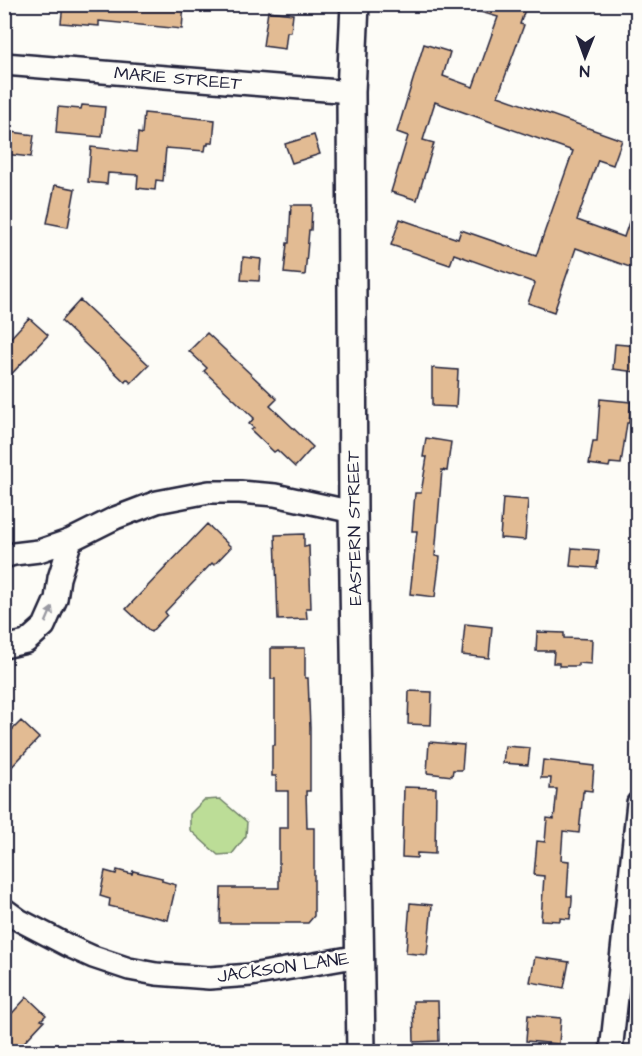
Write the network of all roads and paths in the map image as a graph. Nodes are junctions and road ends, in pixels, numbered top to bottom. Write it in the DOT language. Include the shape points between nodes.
graph roads {
  1 [pos="355,4"];
  2 [pos="4,64"];
  3 [pos="351,92"];
  4 [pos="353,512"];
  5 [pos="71,540"];
  6 [pos="4,557"];
  7 [pos="4,647"];
  8 [pos="638,803"];
  9 [pos="4,909"];
  10 [pos="360,956"];
  11 [pos="361,1052"];
  12 [pos="611,1052"];
  1 -- 3 [label="street, EASTERN STREET"];
  2 -- 3 [label="street, MARIE STREET"];
  3 -- 4 [label="street, EASTERN STREET"];
  4 -- 5 [label="street" via="275,495 209,492 138,508"];
  4 -- 10 [label="street, EASTERN STREET"];
  5 -- 6 [label="street"];
  7 -- 5 [label="street, one-way" via="26,642 44,626 56,599"];
  8 -- 12 [label="street"];
  9 -- 10 [label="street, JACKSON LANE" via="93,957 156,974 210,978 251,975"];
  10 -- 11 [label="street, EASTERN STREET"];
}
